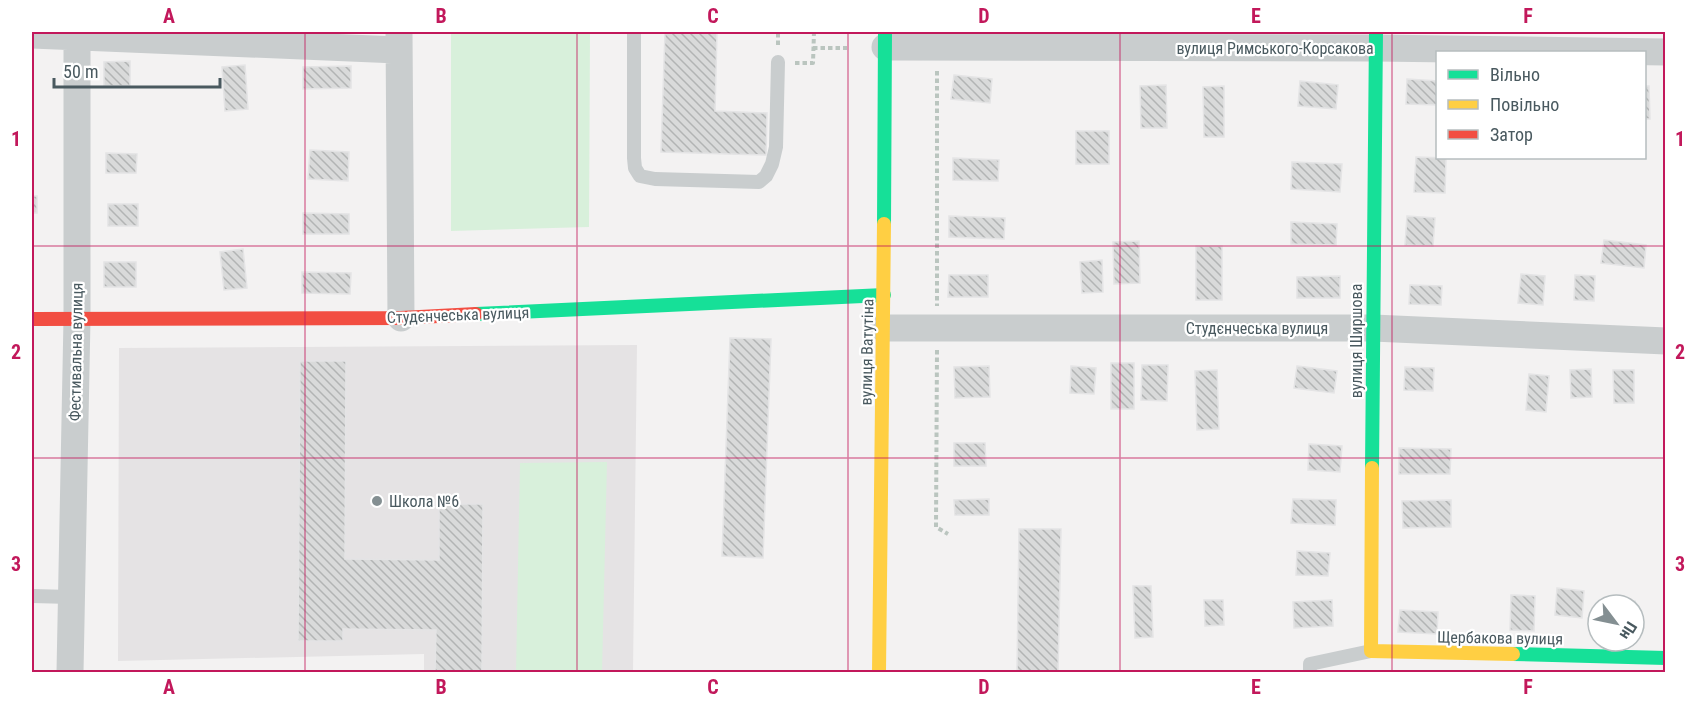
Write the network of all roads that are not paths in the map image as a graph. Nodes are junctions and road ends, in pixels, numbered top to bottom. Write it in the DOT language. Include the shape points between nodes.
graph roads {
  1 [pos="634,32"];
  2 [pos="77,34"];
  3 [pos="32,35"];
  4 [pos="885,39"];
  5 [pos="1376,40"];
  6 [pos="398,41"];
  7 [pos="1641,51"];
  8 [pos="1646,51"];
  9 [pos="1665,52"];
  10 [pos="778,63"];
  11 [pos="884,295"];
  12 [pos="401,318"];
  13 [pos="32,319"];
  14 [pos="77,319"];
  15 [pos="884,328"];
  16 [pos="1373,328"];
  17 [pos="1665,340"];
  18 [pos="32,596"];
  19 [pos="71,597"];
  20 [pos="1371,651"];
  21 [pos="1665,658"];
  22 [pos="70,672"];
  23 [pos="879,672"];
  24 [pos="1310,672"];
  1 -- 10 [label="lane" via="635,168 640,176 654,180 759,182 766,176 776,147"];
  2 -- 3 [label="street"];
  2 -- 6 [label="street"];
  2 -- 14 [label="street, Фестивальна вулиця"];
  4 -- 5 [label="street, вулиця Римського-Корсакова" via="937,46"];
  4 -- 11 [label="street, вулиця Ватутіна"];
  5 -- 7 [label="street, вулиця Римського-Корсакова"];
  5 -- 16 [label="street, вулиця Ширшова"];
  6 -- 12 [label="street"];
  8 -- 9 [label="street, вулиця Римського-Корсакова"];
  11 -- 12 [label="street, Студєнчеська вулиця"];
  11 -- 15 [label="street, вулиця Ватутіна"];
  12 -- 14 [label="street, Студєнчеська вулиця"];
  13 -- 14 [label="street, Студєнчеська вулиця"];
  14 -- 19 [label="street, Фестивальна вулиця"];
  15 -- 16 [label="street, Студєнчеська вулиця"];
  15 -- 23 [label="street, вулиця Ватутіна"];
  16 -- 17 [label="street, Студєнчеська вулиця"];
  16 -- 20 [label="street, вулиця Ширшова"];
  18 -- 19 [label="lane"];
  19 -- 22 [label="street, Фестивальна вулиця"];
  20 -- 21 [label="street, Щербакова вулиця"];
  20 -- 24 [label="lane" via="1310,664"];
}
